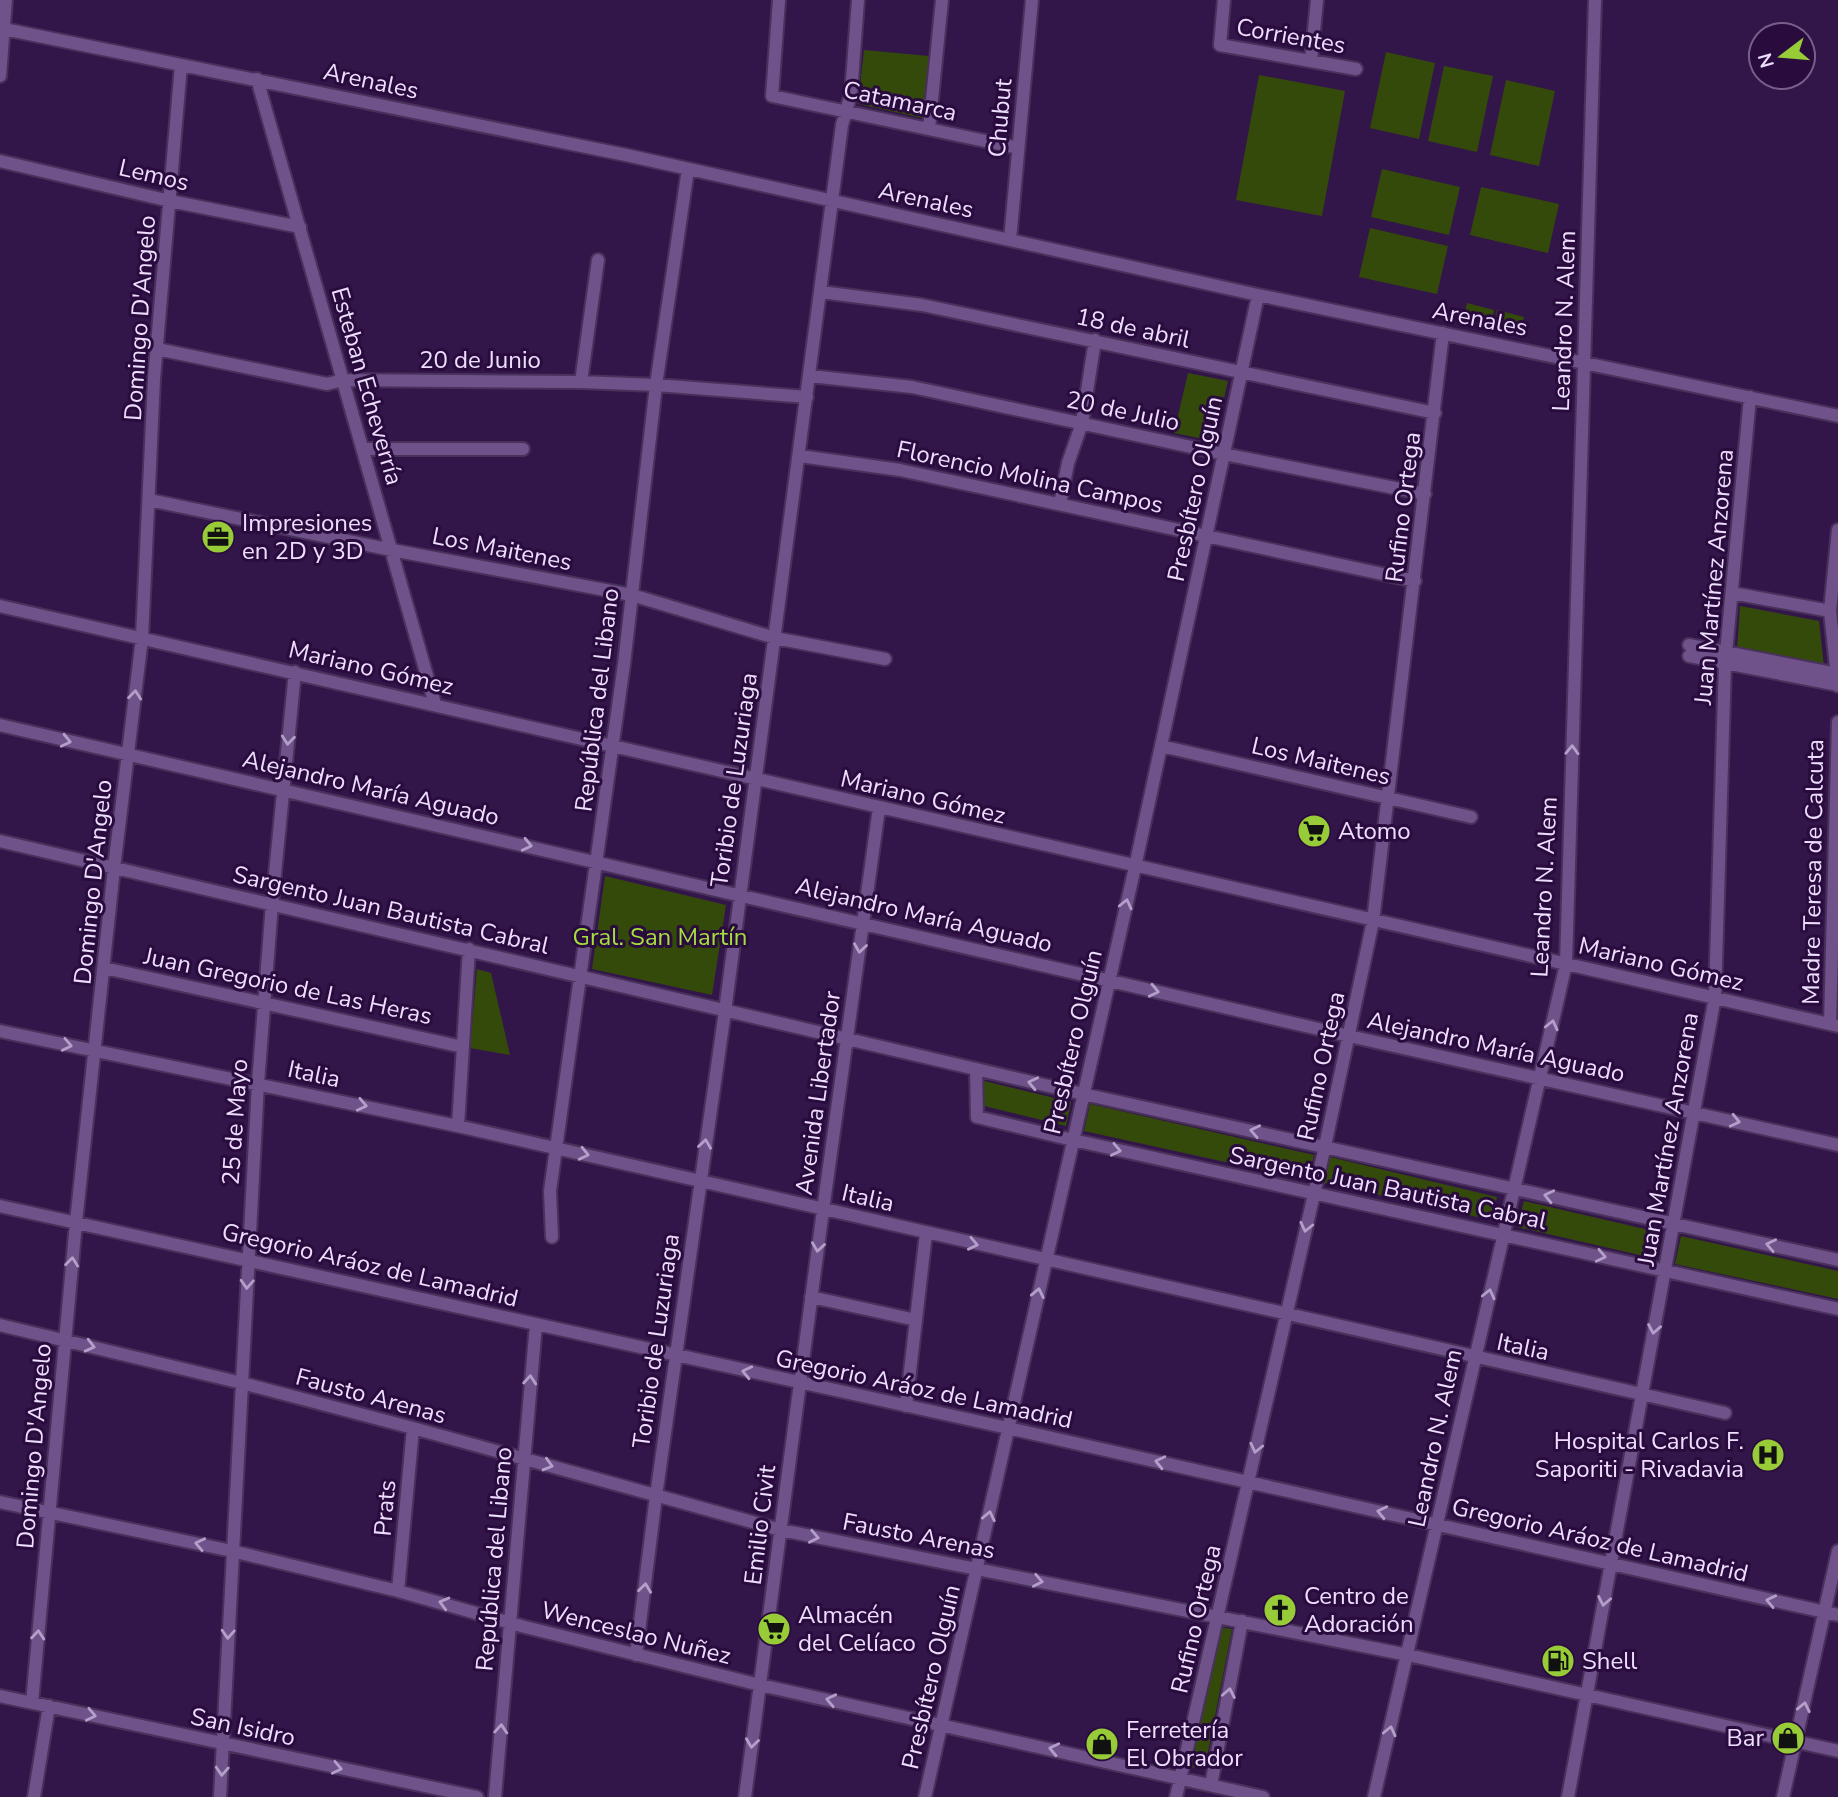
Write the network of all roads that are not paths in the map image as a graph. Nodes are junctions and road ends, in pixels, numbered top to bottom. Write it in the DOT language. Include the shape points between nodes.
graph roads {
  1 [pos="6,0"];
  2 [pos="779,0"];
  3 [pos="858,0"];
  4 [pos="942,0"];
  5 [pos="1032,0"];
  6 [pos="1224,0"];
  7 [pos="1317,0"];
  8 [pos="1595,0"];
  9 [pos="4,29"];
  10 [pos="1311,61"];
  11 [pos="181,65"];
  12 [pos="1356,69"];
  13 [pos="0,76"];
  14 [pos="257,79"];
  15 [pos="846,110"];
  16 [pos="929,129"];
  17 [pos="1018,148"];
  18 [pos="0,161"];
  19 [pos="688,169"];
  20 [pos="170,201"];
  21 [pos="834,201"];
  22 [pos="300,227"];
  23 [pos="1010,240"];
  24 [pos="598,260"];
  25 [pos="821,292"];
  26 [pos="1258,295"];
  27 [pos="1443,333"];
  28 [pos="1095,340"];
  29 [pos="157,349"];
  30 [pos="1584,362"];
  31 [pos="1242,373"];
  32 [pos="810,376"];
  33 [pos="343,380"];
  34 [pos="580,382"];
  35 [pos="656,385"];
  36 [pos="807,397"];
  37 [pos="1750,397"];
  38 [pos="1435,413"];
  39 [pos="1838,416"];
  40 [pos="1082,423"];
  41 [pos="363,449"];
  42 [pos="523,449"];
  43 [pos="1224,454"];
  44 [pos="800,456"];
  45 [pos="1425,494"];
  46 [pos="149,500"];
  47 [pos="1060,504"];
  48 [pos="1838,530"];
  49 [pos="1206,535"];
  50 [pos="392,550"];
  51 [pos="1415,582"];
  52 [pos="1732,593"];
  53 [pos="632,595"];
  54 [pos="0,606"];
  55 [pos="1830,611"];
  56 [pos="142,638"];
  57 [pos="775,638"];
  58 [pos="1689,651"];
  59 [pos="1726,658"];
  60 [pos="885,659"];
  61 [pos="295,672"];
  62 [pos="1838,681"];
  63 [pos="435,704"];
  64 [pos="1838,722"];
  65 [pos="0,725"];
  66 [pos="1161,746"];
  67 [pos="612,747"];
  68 [pos="128,755"];
  69 [pos="756,779"];
  70 [pos="283,789"];
  71 [pos="1388,799"];
  72 [pos="880,808"];
  73 [pos="1471,817"];
  74 [pos="0,841"];
  75 [pos="597,861"];
  76 [pos="1836,862"];
  77 [pos="1135,867"];
  78 [pos="114,868"];
  79 [pos="740,894"];
  80 [pos="272,904"];
  81 [pos="1373,920"];
  82 [pos="863,923"];
  83 [pos="469,949"];
  84 [pos="1566,964"];
  85 [pos="104,968"];
  86 [pos="581,976"];
  87 [pos="1108,980"];
  88 [pos="1715,997"];
  89 [pos="264,1002"];
  90 [pos="724,1011"];
  91 [pos="1834,1025"];
  92 [pos="0,1031"];
  93 [pos="1349,1036"];
  94 [pos="847,1038"];
  95 [pos="463,1046"];
  96 [pos="95,1051"];
  97 [pos="976,1069"];
  98 [pos="1539,1078"];
  99 [pos="258,1083"];
  100 [pos="1083,1094"];
  101 [pos="1694,1112"];
  102 [pos="458,1126"];
  103 [pos="1073,1140"];
  104 [pos="1838,1145"];
  105 [pos="1325,1146"];
  106 [pos="556,1148"];
  107 [pos="700,1180"];
  108 [pos="1514,1188"];
  109 [pos="1314,1192"];
  110 [pos="0,1206"];
  111 [pos="823,1210"];
  112 [pos="76,1223"];
  113 [pos="1673,1224"];
  114 [pos="926,1233"];
  115 [pos="1503,1235"];
  116 [pos="552,1237"];
  117 [pos="248,1259"];
  118 [pos="1045,1260"];
  119 [pos="1838,1260"];
  120 [pos="1665,1270"];
  121 [pos="811,1297"];
  122 [pos="1838,1309"];
  123 [pos="1286,1314"];
  124 [pos="916,1320"];
  125 [pos="536,1324"];
  126 [pos="0,1325"];
  127 [pos="64,1339"];
  128 [pos="676,1356"];
  129 [pos="1474,1358"];
  130 [pos="242,1383"];
  131 [pos="800,1384"];
  132 [pos="1643,1393"];
  133 [pos="906,1406"];
  134 [pos="1725,1413"];
  135 [pos="1008,1428"];
  136 [pos="413,1429"];
  137 [pos="523,1458"];
  138 [pos="1249,1482"];
  139 [pos="656,1496"];
  140 [pos="0,1502"];
  141 [pos="49,1512"];
  142 [pos="1437,1524"];
  143 [pos="781,1530"];
  144 [pos="232,1551"];
  145 [pos="1838,1551"];
  146 [pos="1611,1565"];
  147 [pos="978,1569"];
  148 [pos="398,1591"];
  149 [pos="1824,1612"];
  150 [pos="1838,1615"];
  151 [pos="1219,1616"];
  152 [pos="1242,1621"];
  153 [pos="509,1622"];
  154 [pos="636,1655"];
  155 [pos="1408,1655"];
  156 [pos="760,1685"];
  157 [pos="1587,1694"];
  158 [pos="0,1696"];
  159 [pos="32,1703"];
  160 [pos="48,1706"];
  161 [pos="942,1724"];
  162 [pos="1796,1741"];
  163 [pos="224,1744"];
  164 [pos="1838,1751"];
  165 [pos="1181,1777"];
  166 [pos="1211,1784"];
  167 [pos="34,1797"];
  168 [pos="220,1797"];
  169 [pos="477,1797"];
  170 [pos="495,1797"];
  171 [pos="745,1797"];
  172 [pos="925,1797"];
  173 [pos="1176,1797"];
  174 [pos="1264,1797"];
  175 [pos="1374,1797"];
  176 [pos="1568,1797"];
  177 [pos="1783,1797"];
  1 -- 9 [label="street"];
  2 -- 15 [label="street, Catamarca" via="772,96"];
  3 -- 15 [label="street, Toribio de Luzuriaga"];
  4 -- 16 [label="street"];
  5 -- 17 [label="street, Chubut"];
  6 -- 10 [label="street, Corrientes" via="1220,45"];
  7 -- 10 [label="street"];
  8 -- 30 [label="street, Leandro N. Alem"];
  9 -- 11 [label="street, Arenales"];
  9 -- 13 [label="street"];
  10 -- 12 [label="street, Corrientes"];
  11 -- 14 [label="street, Arenales"];
  11 -- 20 [label="street, Domingo D'Angelo"];
  14 -- 19 [label="street, Arenales"];
  14 -- 22 [label="street, Esteban Echeverría"];
  15 -- 16 [label="street, Catamarca"];
  15 -- 21 [label="street, Toribio de Luzuriaga"];
  16 -- 17 [label="street, Catamarca"];
  17 -- 23 [label="street, Chubut"];
  18 -- 20 [label="street, Lemos"];
  19 -- 21 [label="street, Arenales"];
  19 -- 35 [label="street, República del Libano"];
  20 -- 22 [label="street, Lemos"];
  20 -- 29 [label="street, Domingo D'Angelo"];
  21 -- 23 [label="street, Arenales"];
  21 -- 25 [label="street, Toribio de Luzuriaga"];
  22 -- 33 [label="street, Esteban Echeverría"];
  23 -- 26 [label="street, Arenales"];
  24 -- 34 [label="street"];
  25 -- 28 [label="street, 18 de abril" via="922,305"];
  25 -- 32 [label="street, Toribio de Luzuriaga"];
  26 -- 27 [label="street, Arenales"];
  26 -- 31 [label="street, Presbítero Olguín"];
  27 -- 30 [label="street, Arenales"];
  27 -- 38 [label="street, Rufino Ortega"];
  28 -- 31 [label="street, 18 de abril"];
  28 -- 40 [label="street"];
  29 -- 33 [label="street, 20 de Junio" via="327,384"];
  29 -- 46 [label="street, Domingo D'Angelo"];
  30 -- 37 [label="street, Arenales"];
  84 -- 30 [label="street, Leandro N. Alem, one-way"];
  31 -- 38 [label="street, 18 de abril"];
  31 -- 43 [label="street, Presbítero Olguín"];
  32 -- 36 [label="street, Toribio de Luzuriaga"];
  32 -- 40 [label="street, 20 de Julio" via="912,387"];
  33 -- 34 [label="street, 20 de Junio"];
  33 -- 41 [label="street, Esteban Echeverría"];
  34 -- 35 [label="street, 20 de Junio"];
  35 -- 36 [label="street, 20 de Junio"];
  35 -- 53 [label="street, República del Libano"];
  36 -- 44 [label="street, Toribio de Luzuriaga"];
  37 -- 39 [label="street, Arenales"];
  37 -- 52 [label="street, Juan Martínez Anzorena"];
  38 -- 45 [label="street, Rufino Ortega"];
  40 -- 43 [label="street, 20 de Julio"];
  40 -- 47 [label="street"];
  41 -- 42 [label="street"];
  41 -- 50 [label="street, Esteban Echeverría"];
  43 -- 45 [label="street, 20 de Julio"];
  43 -- 49 [label="street, Presbítero Olguín"];
  44 -- 47 [label="street, Florencio Molina Campos" via="900,470"];
  44 -- 57 [label="street, Toribio de Luzuriaga"];
  45 -- 51 [label="street, Rufino Ortega"];
  46 -- 50 [label="street, Los Maitenes"];
  46 -- 56 [label="street, Domingo D'Angelo"];
  47 -- 49 [label="street, Florencio Molina Campos"];
  48 -- 55 [label="street"];
  49 -- 51 [label="street, Florencio Molina Campos"];
  49 -- 66 [label="street, Presbítero Olguín"];
  50 -- 53 [label="street, Los Maitenes"];
  50 -- 63 [label="street, Esteban Echeverría"];
  51 -- 71 [label="street, Rufino Ortega"];
  52 -- 55 [label="street"];
  52 -- 59 [label="street, Juan Martínez Anzorena"];
  53 -- 57 [label="street, Los Maitenes"];
  53 -- 67 [label="street, República del Libano"];
  54 -- 56 [label="street, Mariano Gómez"];
  55 -- 62 [label="street"];
  56 -- 61 [label="street, Mariano Gómez"];
  68 -- 56 [label="street, Domingo D'Angelo, one-way"];
  57 -- 60 [label="street, Los Maitenes"];
  57 -- 69 [label="street, Toribio de Luzuriaga"];
  58 -- 59 [label="street"];
  59 -- 62 [label="street"];
  59 -- 88 [label="street, Juan Martínez Anzorena"];
  61 -- 63 [label="street, Mariano Gómez"];
  61 -- 70 [label="street, 25 de Mayo, one-way"];
  63 -- 67 [label="street, Mariano Gómez"];
  64 -- 76 [label="street, Madre Teresa de Calcuta"];
  65 -- 68 [label="street, Alejandro María Aguado, one-way"];
  66 -- 71 [label="street, Los Maitenes"];
  66 -- 77 [label="street, Presbítero Olguín"];
  67 -- 69 [label="street, Mariano Gómez"];
  67 -- 75 [label="street, República del Libano"];
  68 -- 70 [label="street, Alejandro María Aguado"];
  68 -- 78 [label="street, Domingo D'Angelo"];
  69 -- 72 [label="street, Mariano Gómez"];
  69 -- 79 [label="street, Toribio de Luzuriaga"];
  70 -- 75 [label="street, Alejandro María Aguado, one-way"];
  70 -- 80 [label="street, 25 de Mayo"];
  71 -- 73 [label="street, Los Maitenes"];
  71 -- 81 [label="street, Rufino Ortega"];
  72 -- 77 [label="street, Mariano Gómez"];
  72 -- 82 [label="street, Avenida Libertador"];
  74 -- 78 [label="street, Sargento Juan Bautista Cabral"];
  75 -- 79 [label="street, Alejandro María Aguado"];
  75 -- 86 [label="street, República del Libano"];
  76 -- 91 [label="street, Madre Teresa de Calcuta"];
  77 -- 81 [label="street, Mariano Gómez"];
  87 -- 77 [label="street, Presbítero Olguín, one-way"];
  78 -- 80 [label="street, Sargento Juan Bautista Cabral"];
  78 -- 85 [label="street, Domingo D'Angelo"];
  79 -- 82 [label="street, Alejandro María Aguado"];
  79 -- 90 [label="street, Toribio de Luzuriaga"];
  80 -- 83 [label="street, Sargento Juan Bautista Cabral"];
  80 -- 89 [label="street, 25 de Mayo"];
  81 -- 84 [label="street, Mariano Gómez"];
  81 -- 93 [label="street, Rufino Ortega"];
  82 -- 87 [label="street, Alejandro María Aguado"];
  82 -- 94 [label="street, Avenida Libertador, one-way"];
  83 -- 86 [label="street, Sargento Juan Bautista Cabral"];
  83 -- 95 [label="street"];
  84 -- 88 [label="street, Mariano Gómez"];
  98 -- 84 [label="street, Leandro N. Alem, one-way"];
  85 -- 89 [label="street, Juan Gregorio de Las Heras"];
  85 -- 96 [label="street, Domingo D'Angelo"];
  86 -- 90 [label="street, Sargento Juan Bautista Cabral"];
  86 -- 106 [label="street, República del Libano"];
  87 -- 93 [label="street, Alejandro María Aguado, one-way"];
  87 -- 100 [label="street, Presbítero Olguín"];
  88 -- 91 [label="street, Mariano Gómez"];
  88 -- 101 [label="street, Juan Martínez Anzorena"];
  89 -- 95 [label="street, Juan Gregorio de Las Heras"];
  89 -- 99 [label="street, 25 de Mayo"];
  90 -- 94 [label="street, Sargento Juan Bautista Cabral"];
  107 -- 90 [label="street, Toribio de Luzuriaga, one-way"];
  92 -- 96 [label="street, Italia, one-way"];
  93 -- 98 [label="street, Alejandro María Aguado"];
  93 -- 105 [label="street, Rufino Ortega"];
  94 -- 97 [label="street, Sargento Juan Bautista Cabral"];
  94 -- 111 [label="street, Avenida Libertador"];
  95 -- 102 [label="street"];
  96 -- 99 [label="street, Italia"];
  96 -- 112 [label="street, Domingo D'Angelo"];
  100 -- 97 [label="street, Sargento Juan Bautista Cabral, one-way"];
  97 -- 103 [label="street, Sargento Juan Bautista Cabral" via="976,1117"];
  98 -- 101 [label="street, Alejandro María Aguado"];
  98 -- 108 [label="street, Leandro N. Alem"];
  99 -- 102 [label="street, Italia, one-way"];
  99 -- 117 [label="street, 25 de Mayo"];
  100 -- 103 [label="street, Presbítero Olguín"];
  105 -- 100 [label="street, Sargento Juan Bautista Cabral, one-way"];
  101 -- 104 [label="street, Alejandro María Aguado, one-way"];
  101 -- 113 [label="street, Juan Martínez Anzorena"];
  102 -- 106 [label="street, Italia"];
  103 -- 109 [label="street, Sargento Juan Bautista Cabral, one-way"];
  103 -- 118 [label="street, Presbítero Olguín"];
  105 -- 108 [label="street, Sargento Juan Bautista Cabral"];
  105 -- 109 [label="street, Rufino Ortega"];
  106 -- 107 [label="street, Italia, one-way"];
  106 -- 116 [label="street, República del Libano" via="550,1191"];
  107 -- 111 [label="street, Italia"];
  107 -- 128 [label="street, Toribio de Luzuriaga"];
  113 -- 108 [label="street, Sargento Juan Bautista Cabral, one-way"];
  108 -- 115 [label="street, Leandro N. Alem"];
  109 -- 115 [label="street, Sargento Juan Bautista Cabral"];
  109 -- 123 [label="street, Rufino Ortega, one-way"];
  110 -- 112 [label="street, Gregorio Aráoz de Lamadrid"];
  111 -- 114 [label="street, Italia"];
  111 -- 121 [label="street, Avenida Libertador, one-way"];
  112 -- 117 [label="street, Gregorio Aráoz de Lamadrid"];
  127 -- 112 [label="street, Domingo D'Angelo, one-way"];
  119 -- 113 [label="street, Sargento Juan Bautista Cabral, one-way"];
  113 -- 120 [label="street, Juan Martínez Anzorena"];
  114 -- 118 [label="street, Italia, one-way"];
  114 -- 124 [label="street"];
  115 -- 120 [label="street, Sargento Juan Bautista Cabral, one-way"];
  129 -- 115 [label="street, Leandro N. Alem, one-way"];
  117 -- 125 [label="street, Gregorio Aráoz de Lamadrid"];
  117 -- 130 [label="street, 25 de Mayo, one-way"];
  118 -- 123 [label="street, Italia"];
  135 -- 118 [label="street, Presbítero Olguín, one-way"];
  120 -- 122 [label="street, Sargento Juan Bautista Cabral"];
  120 -- 132 [label="street, Juan Martínez Anzorena, one-way"];
  121 -- 124 [label="street"];
  121 -- 131 [label="street, Avenida Libertador"];
  123 -- 129 [label="street, Italia"];
  123 -- 138 [label="street, Rufino Ortega, one-way"];
  124 -- 133 [label="street"];
  125 -- 128 [label="street, Gregorio Aráoz de Lamadrid"];
  137 -- 125 [label="street, República del Libano, one-way"];
  126 -- 127 [label="street, Fausto Arenas"];
  127 -- 130 [label="street, Fausto Arenas, one-way"];
  127 -- 141 [label="street, Domingo D'Angelo"];
  131 -- 128 [label="street, Gregorio Aráoz de Lamadrid, one-way"];
  128 -- 139 [label="street, Toribio de Luzuriaga"];
  129 -- 132 [label="street, Italia"];
  129 -- 142 [label="street, Leandro N. Alem"];
  130 -- 136 [label="street, Fausto Arenas"];
  130 -- 144 [label="street, 25 de Mayo"];
  131 -- 133 [label="street, Gregorio Aráoz de Lamadrid"];
  131 -- 143 [label="street, Emilio Civit"];
  132 -- 134 [label="street, Italia"];
  132 -- 146 [label="street, Juan Martínez Anzorena"];
  133 -- 135 [label="street, Gregorio Aráoz de Lamadrid"];
  138 -- 135 [label="street, Gregorio Aráoz de Lamadrid, one-way"];
  147 -- 135 [label="street, Presbítero Olguín, one-way"];
  136 -- 137 [label="street, Fausto Arenas"];
  136 -- 148 [label="street, Prats"];
  137 -- 139 [label="street, Fausto Arenas, one-way"];
  137 -- 153 [label="street, República del Libano"];
  142 -- 138 [label="street, Gregorio Aráoz de Lamadrid, one-way"];
  138 -- 151 [label="street, Rufino Ortega"];
  139 -- 143 [label="street, Fausto Arenas"];
  154 -- 139 [label="street, Toribio de Luzuriaga, one-way"];
  140 -- 141 [label="street, Wenceslao Nuñez"];
  144 -- 141 [label="street, Wenceslao Nuñez, one-way"];
  159 -- 141 [label="street, Domingo D'Angelo, one-way"];
  142 -- 146 [label="street, Gregorio Aráoz de Lamadrid"];
  142 -- 155 [label="street, Leandro N. Alem"];
  143 -- 147 [label="street, Fausto Arenas, one-way"];
  143 -- 156 [label="street, Emilio Civit"];
  144 -- 148 [label="street, Wenceslao Nuñez"];
  144 -- 163 [label="street, 25 de Mayo, one-way"];
  145 -- 149 [label="street"];
  149 -- 146 [label="street, Gregorio Aráoz de Lamadrid, one-way"];
  146 -- 157 [label="street, Juan Martínez Anzorena, one-way"];
  147 -- 151 [label="street, Fausto Arenas, one-way"];
  147 -- 161 [label="street, Presbítero Olguín"];
  153 -- 148 [label="street, Wenceslao Nuñez, one-way"];
  149 -- 150 [label="street, Gregorio Aráoz de Lamadrid"];
  162 -- 149 [label="street, one-way"];
  151 -- 152 [label="street, Fausto Arenas"];
  151 -- 165 [label="street, Rufino Ortega"];
  152 -- 155 [label="street, Fausto Arenas"];
  166 -- 152 [label="street, Rufino Ortega, one-way"];
  153 -- 154 [label="street, Wenceslao Nuñez"];
  170 -- 153 [label="street, República del Libano, one-way"];
  154 -- 156 [label="street, Wenceslao Nuñez"];
  155 -- 157 [label="street, Fausto Arenas"];
  175 -- 155 [label="street, Leandro N. Alem, one-way"];
  161 -- 156 [label="street, Wenceslao Nuñez, one-way"];
  156 -- 171 [label="street, Emilio Civit, one-way"];
  157 -- 162 [label="street, Fausto Arenas"];
  157 -- 176 [label="street, Juan Martínez Anzorena"];
  158 -- 159 [label="street, San Isidro"];
  159 -- 160 [label="street, San Isidro"];
  160 -- 163 [label="street, San Isidro, one-way"];
  160 -- 167 [label="street"];
  165 -- 161 [label="street, Wenceslao Nuñez, one-way"];
  161 -- 172 [label="street, Presbítero Olguín"];
  162 -- 164 [label="street, Fausto Arenas"];
  162 -- 177 [label="street"];
  163 -- 168 [label="street, 25 de Mayo, one-way"];
  163 -- 169 [label="street, San Isidro, one-way"];
  165 -- 166 [label="street, Wenceslao Nuñez"];
  165 -- 173 [label="street, Rufino Ortega"];
  166 -- 174 [label="street, Wenceslao Nuñez"];
}
